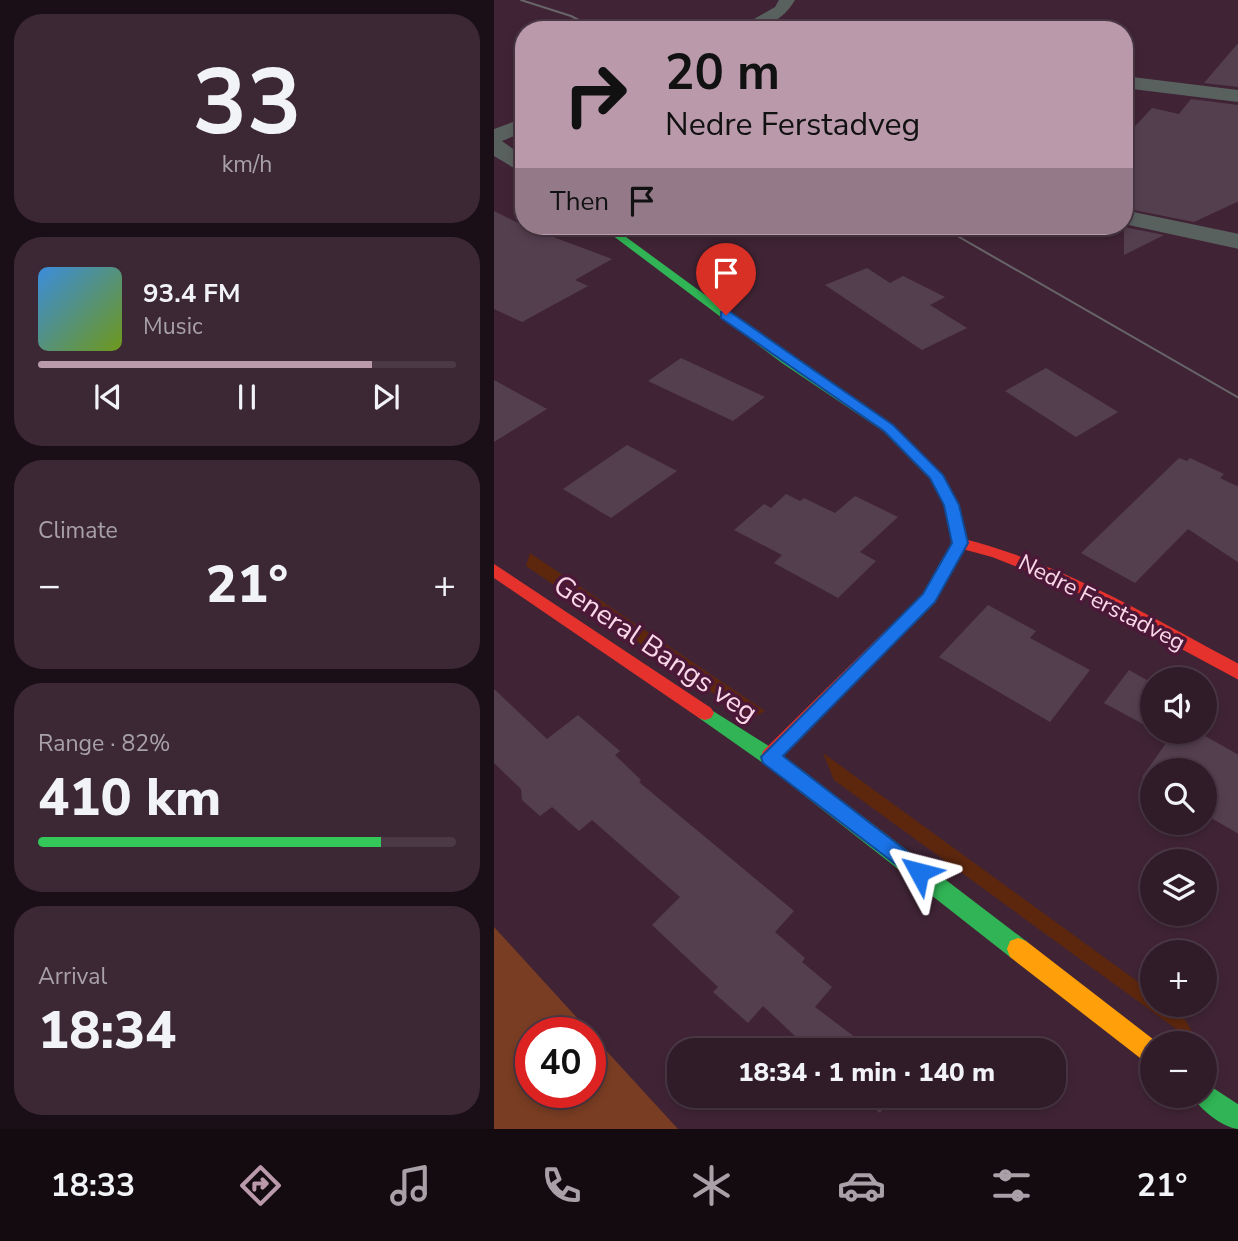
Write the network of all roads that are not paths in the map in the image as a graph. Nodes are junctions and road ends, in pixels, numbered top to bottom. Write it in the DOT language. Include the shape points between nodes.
graph roads {
  1 [pos="787,0"];
  2 [pos="763,21"];
  3 [pos="1133,83"];
  4 [pos="1238,96"];
  5 [pos="515,128"];
  6 [pos="494,137"];
  7 [pos="494,146"];
  8 [pos="515,161"];
  9 [pos="1133,219"];
  10 [pos="617,235"];
  11 [pos="1238,242"];
  12 [pos="960,543"];
  13 [pos="494,570"];
  14 [pos="1238,673"];
  15 [pos="770,757"];
  16 [pos="1140,1044"];
  17 [pos="1217,1104"];
  18 [pos="1238,1120"];
  1 -- 2 [label="street"];
  3 -- 4 [label="street"];
  5 -- 6 [label="street"];
  7 -- 8 [label="street"];
  9 -- 11 [label="street"];
  10 -- 12 [label="street" via="888,428 936,475 952,505"];
  12 -- 14 [label="street, Nedre Ferstadveg" via="1000,551 1116,606"];
  12 -- 15 [label="street" via="929,598"];
  13 -- 15 [label="street, General Bangs veg"];
  15 -- 16 [label="street, General Bangs veg"];
  17 -- 18 [label="street"];
}
